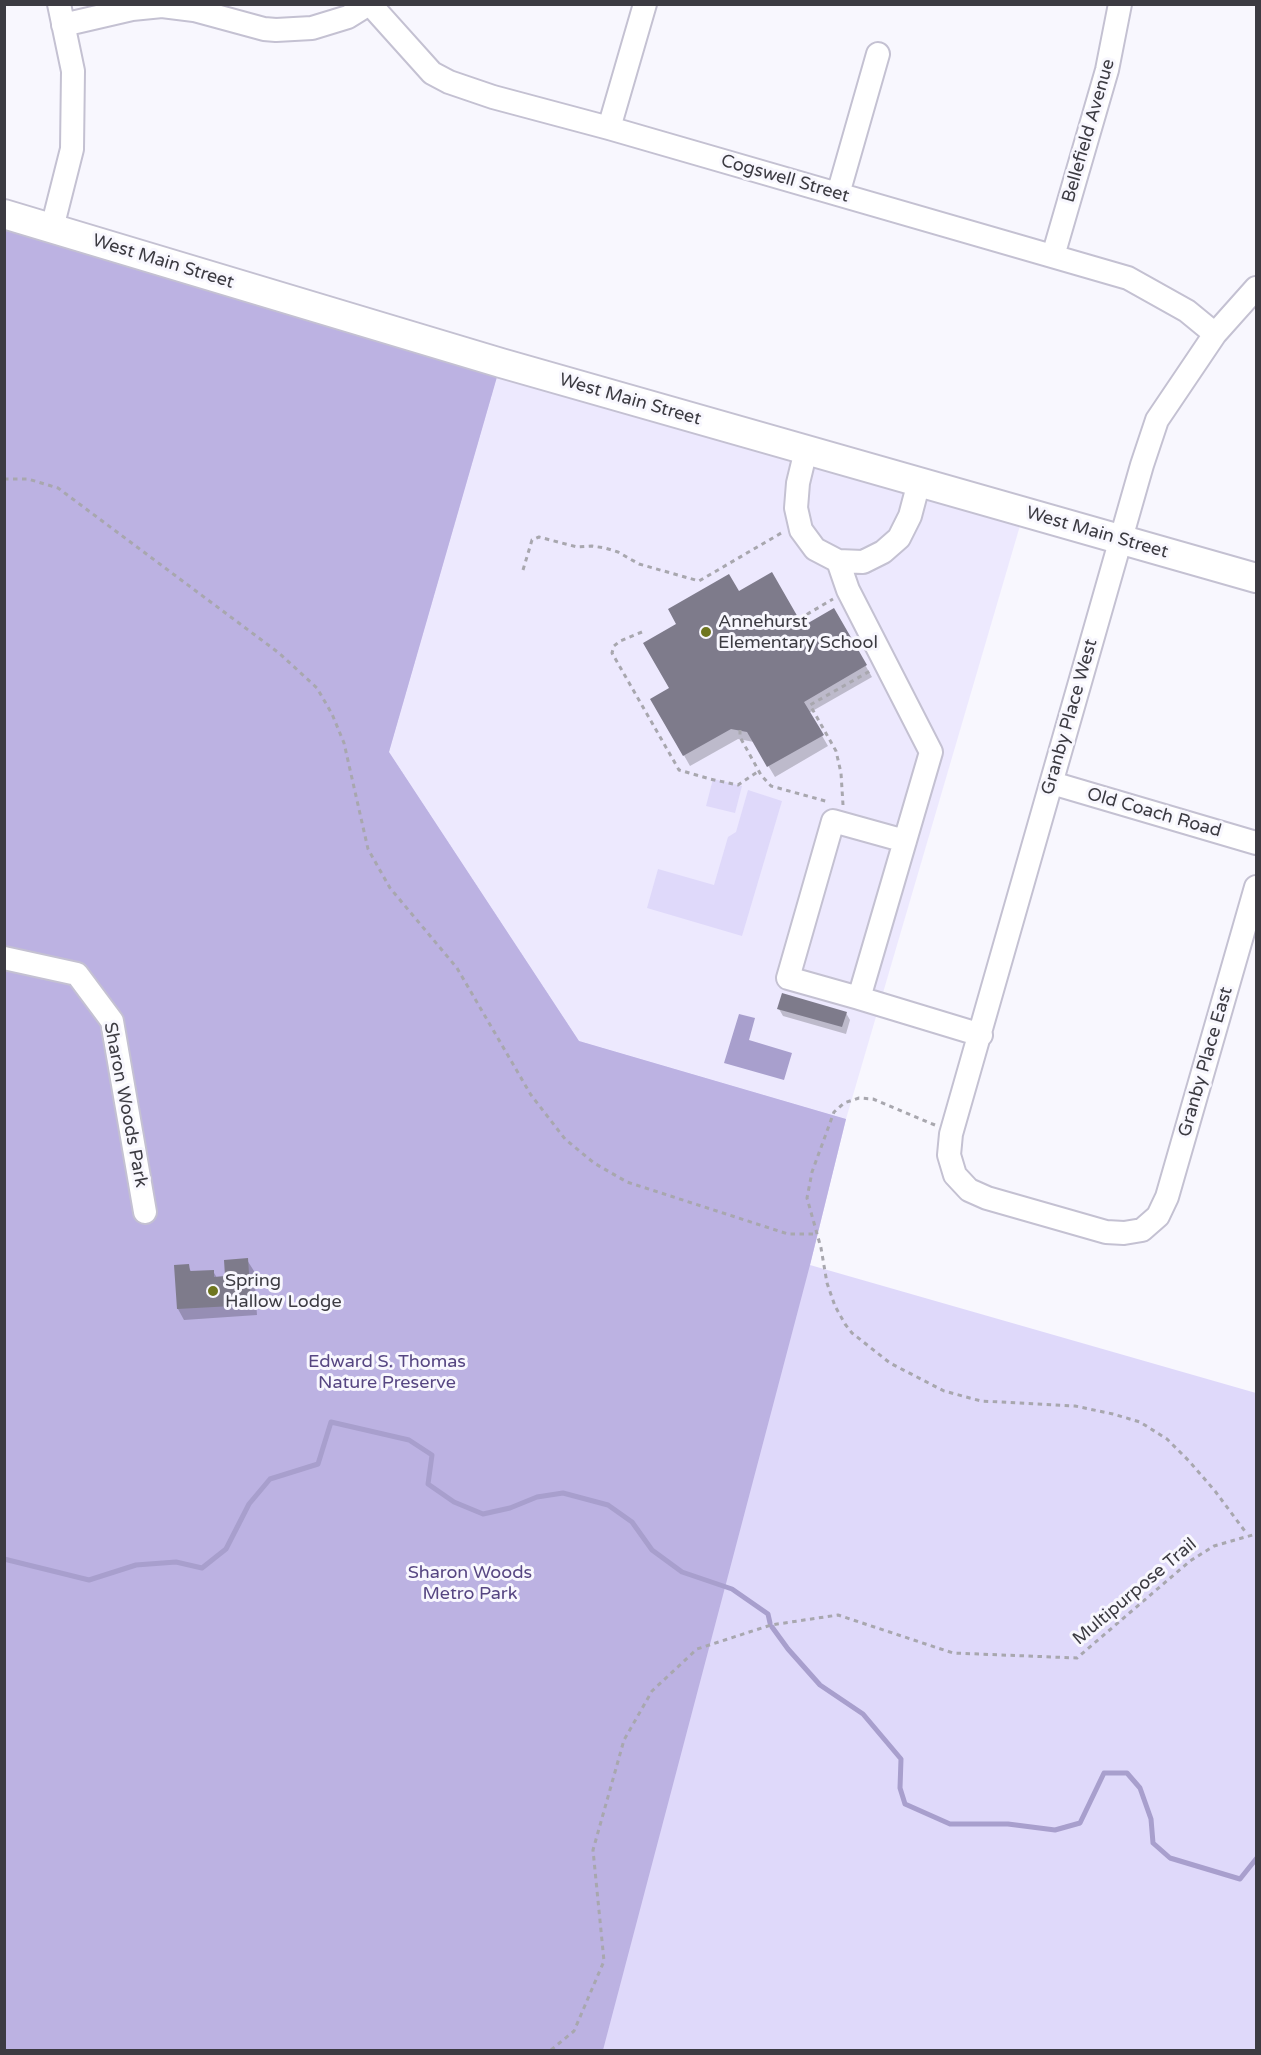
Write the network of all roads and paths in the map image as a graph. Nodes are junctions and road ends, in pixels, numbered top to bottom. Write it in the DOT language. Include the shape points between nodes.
graph roads {
  1 [pos="369,4"];
  2 [pos="645,4"];
  3 [pos="1120,4"];
  4 [pos="61,15"];
  5 [pos="878,54"];
  6 [pos="609,128"];
  7 [pos="838,195"];
  8 [pos="4,214"];
  9 [pos="52,228"];
  10 [pos="1053,256"];
  11 [pos="1257,288"];
  12 [pos="1215,334"];
  13 [pos="806,450"];
  14 [pos="4,479"];
  15 [pos="919,482"];
  16 [pos="783,523"];
  17 [pos="785,531"];
  18 [pos="786,538"];
  19 [pos="1121,539"];
  20 [pos="838,561"];
  21 [pos="523,570"];
  22 [pos="1257,578"];
  23 [pos="837,596"];
  24 [pos="799,619"];
  25 [pos="642,632"];
  26 [pos="875,668"];
  27 [pos="740,730"];
  28 [pos="759,771"];
  29 [pos="1052,783"];
  30 [pos="905,841"];
  31 [pos="1257,843"];
  32 [pos="1257,887"];
  33 [pos="4,958"];
  34 [pos="859,998"];
  35 [pos="981,1035"];
  36 [pos="936,1126"];
  37 [pos="955,1175"];
  38 [pos="145,1212"];
  39 [pos="816,1234"];
  40 [pos="1257,1534"];
  41 [pos="1247,1535"];
  42 [pos="551,2050"];
  1 -- 4 [label="street" via="348,17 312,28 276,30 162,6"];
  1 -- 6 [label="street, Cogswell Street" via="432,73 449,82"];
  2 -- 6 [label="street"];
  3 -- 10 [label="street, Bellefield Avenue" via="1107,70"];
  4 -- 9 [label="street" via="73,71 72,149"];
  5 -- 7 [label="street"];
  6 -- 7 [label="street, Cogswell Street"];
  7 -- 10 [label="street, Cogswell Street"];
  8 -- 9 [label="main road, West Main Street"];
  9 -- 13 [label="main road, West Main Street" via="489,360"];
  10 -- 12 [label="street, Cogswell Street" via="1128,278 1187,310"];
  11 -- 12 [label="street, Granby Place West"];
  12 -- 19 [label="street, Granby Place West" via="1157,420"];
  13 -- 15 [label="main road, West Main Street"];
  13 -- 20 [label="street" via="796,508 801,530 815,549"];
  14 -- 39 [label="path" via="28,479 58,488 279,653 317,688 344,743 368,849 390,888 458,968 531,1095 565,1139 594,1163 627,1182 788,1234"];
  15 -- 19 [label="main road, West Main Street"];
  15 -- 20 [label="street" via="910,516 898,538 883,552 863,562"];
  16 -- 17 [label="path"];
  17 -- 18 [label="path"];
  17 -- 21 [label="path" via="699,581 639,564 605,548 577,547 539,537 532,540"];
  19 -- 22 [label="main road, West Main Street"];
  19 -- 29 [label="street, Granby Place West"];
  20 -- 30 [label="street" via="848,590 930,752"];
  23 -- 24 [label="path"];
  25 -- 28 [label="path" via="620,641 612,653 679,770 738,785"];
  26 -- 28 [label="path" via="810,705 836,751 843,806 771,786"];
  27 -- 28 [label="path"];
  29 -- 31 [label="street, Old Coach Road"];
  29 -- 35 [label="street, Granby Place West"];
  30 -- 34 [label="street"];
  30 -- 34 [label="street" via="833,822 788,978"];
  32 -- 37 [label="street, Granby Place East" via="1167,1197 1158,1216 1142,1230 1106,1232 987,1198 969,1190"];
  33 -- 38 [label="street, Sharon Woods Park" via="76,974 112,1021"];
  34 -- 35 [label="street"];
  35 -- 37 [label="street, Granby Place West" via="951,1134 949,1155"];
  36 -- 39 [label="path" via="873,1099 844,1103 834,1112 810,1182 807,1198"];
  39 -- 41 [label="path" via="827,1283 845,1324 890,1363 944,1391 981,1401 1076,1406 1140,1422 1167,1439 1189,1461"];
  40 -- 41 [label="path, Multipurpose Trail"];
  41 -- 42 [label="path, Multipurpose Trail" via="1214,1546 1190,1561 1077,1658 953,1653 838,1615 771,1625 697,1649 652,1691 624,1740 593,1850 604,1961 574,2031"];
}
